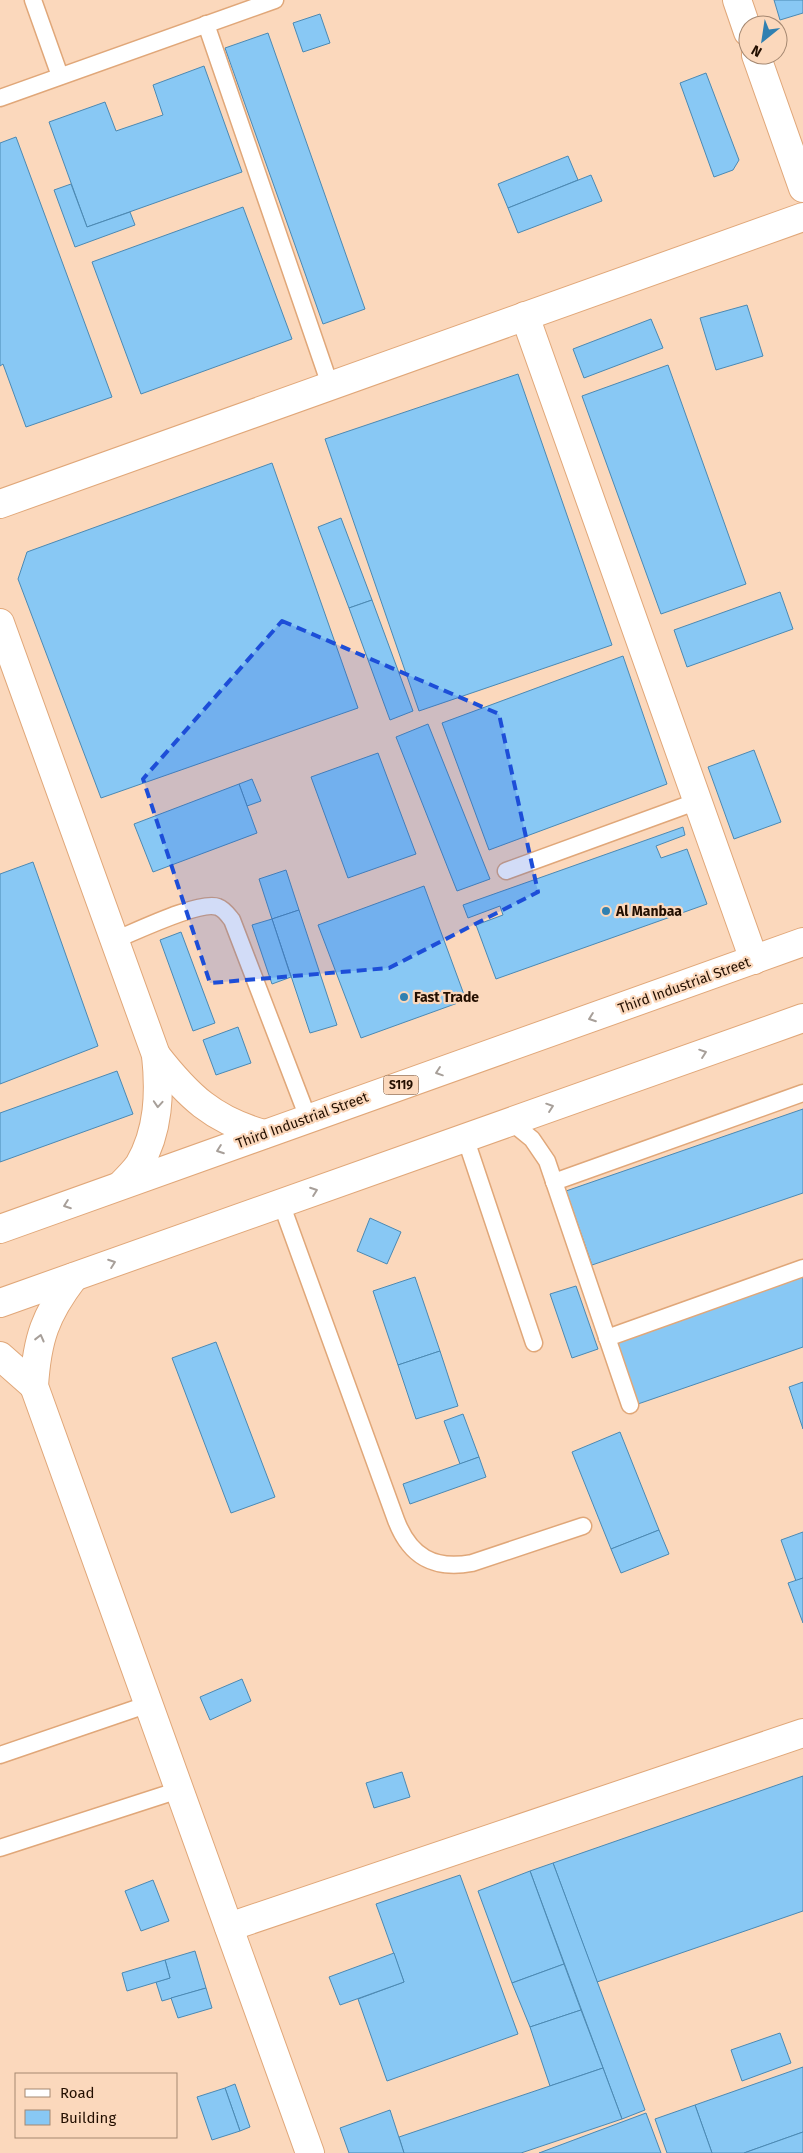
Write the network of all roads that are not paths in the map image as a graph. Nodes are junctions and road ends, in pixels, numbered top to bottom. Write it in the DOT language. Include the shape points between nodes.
graph roads {
  1 [pos="33,0"];
  2 [pos="275,0"];
  3 [pos="736,0"];
  4 [pos="742,15"];
  5 [pos="206,24"];
  6 [pos="760,65"];
  7 [pos="60,76"];
  8 [pos="0,98"];
  9 [pos="803,188"];
  10 [pos="803,217"];
  11 [pos="525,316"];
  12 [pos="330,385"];
  13 [pos="0,504"];
  14 [pos="0,623"];
  15 [pos="698,801"];
  16 [pos="506,872"];
  17 [pos="114,940"];
  18 [pos="803,942"];
  19 [pos="754,960"];
  20 [pos="803,1018"];
  21 [pos="156,1055"];
  22 [pos="803,1093"];
  23 [pos="308,1118"];
  24 [pos="510,1121"];
  25 [pos="264,1134"];
  26 [pos="465,1137"];
  27 [pos="554,1182"];
  28 [pos="121,1185"];
  29 [pos="281,1203"];
  30 [pos="0,1229"];
  31 [pos="803,1268"];
  32 [pos="74,1277"];
  33 [pos="0,1303"];
  34 [pos="607,1338"];
  35 [pos="534,1343"];
  36 [pos="0,1356"];
  37 [pos="34,1386"];
  38 [pos="630,1405"];
  39 [pos="583,1526"];
  40 [pos="149,1704"];
  41 [pos="803,1733"];
  42 [pos="0,1755"];
  43 [pos="179,1790"];
  44 [pos="0,1848"];
  45 [pos="228,1927"];
  46 [pos="310,2153"];
  1 -- 7 [label="lane"];
  2 -- 5 [label="lane"];
  3 -- 4 [label="street"];
  5 -- 7 [label="lane"];
  5 -- 12 [label="lane"];
  6 -- 9 [label="street"];
  7 -- 8 [label="lane"];
  10 -- 11 [label="street"];
  11 -- 12 [label="street"];
  11 -- 15 [label="street"];
  12 -- 13 [label="street"];
  14 -- 17 [label="street"];
  15 -- 16 [label="lane"];
  15 -- 19 [label="street"];
  17 -- 21 [label="street"];
  17 -- 23 [label="lane" via="197,906 218,907 226,912 232,920"];
  18 -- 19 [label="street, Third Industrial Street / S119"];
  19 -- 23 [label="street, Third Industrial Street / S119, one-way"];
  24 -- 20 [label="street, one-way"];
  21 -- 25 [label="street" via="192,1097 215,1114 239,1127"];
  21 -- 28 [label="street, one-way" via="159,1083 157,1112 150,1139 138,1165"];
  22 -- 27 [label="lane"];
  23 -- 25 [label="street, Third Industrial Street / S119"];
  24 -- 26 [label="street"];
  24 -- 27 [label="lane" via="540,1149"];
  25 -- 28 [label="street, Third Industrial Street / S119, one-way"];
  29 -- 26 [label="street, one-way"];
  26 -- 35 [label="lane"];
  27 -- 34 [label="lane"];
  28 -- 30 [label="street, Third Industrial Street / S119, one-way"];
  32 -- 29 [label="street, one-way"];
  29 -- 39 [label="lane" via="402,1536 412,1549 425,1559 456,1566"];
  31 -- 34 [label="lane"];
  32 -- 33 [label="street"];
  37 -- 32 [label="street, one-way" via="36,1356 43,1327 56,1300"];
  34 -- 38 [label="lane"];
  36 -- 37 [label="street"];
  37 -- 40 [label="street"];
  40 -- 42 [label="lane"];
  40 -- 43 [label="street"];
  41 -- 45 [label="street"];
  43 -- 44 [label="lane"];
  43 -- 45 [label="street"];
  45 -- 46 [label="street"];
}
